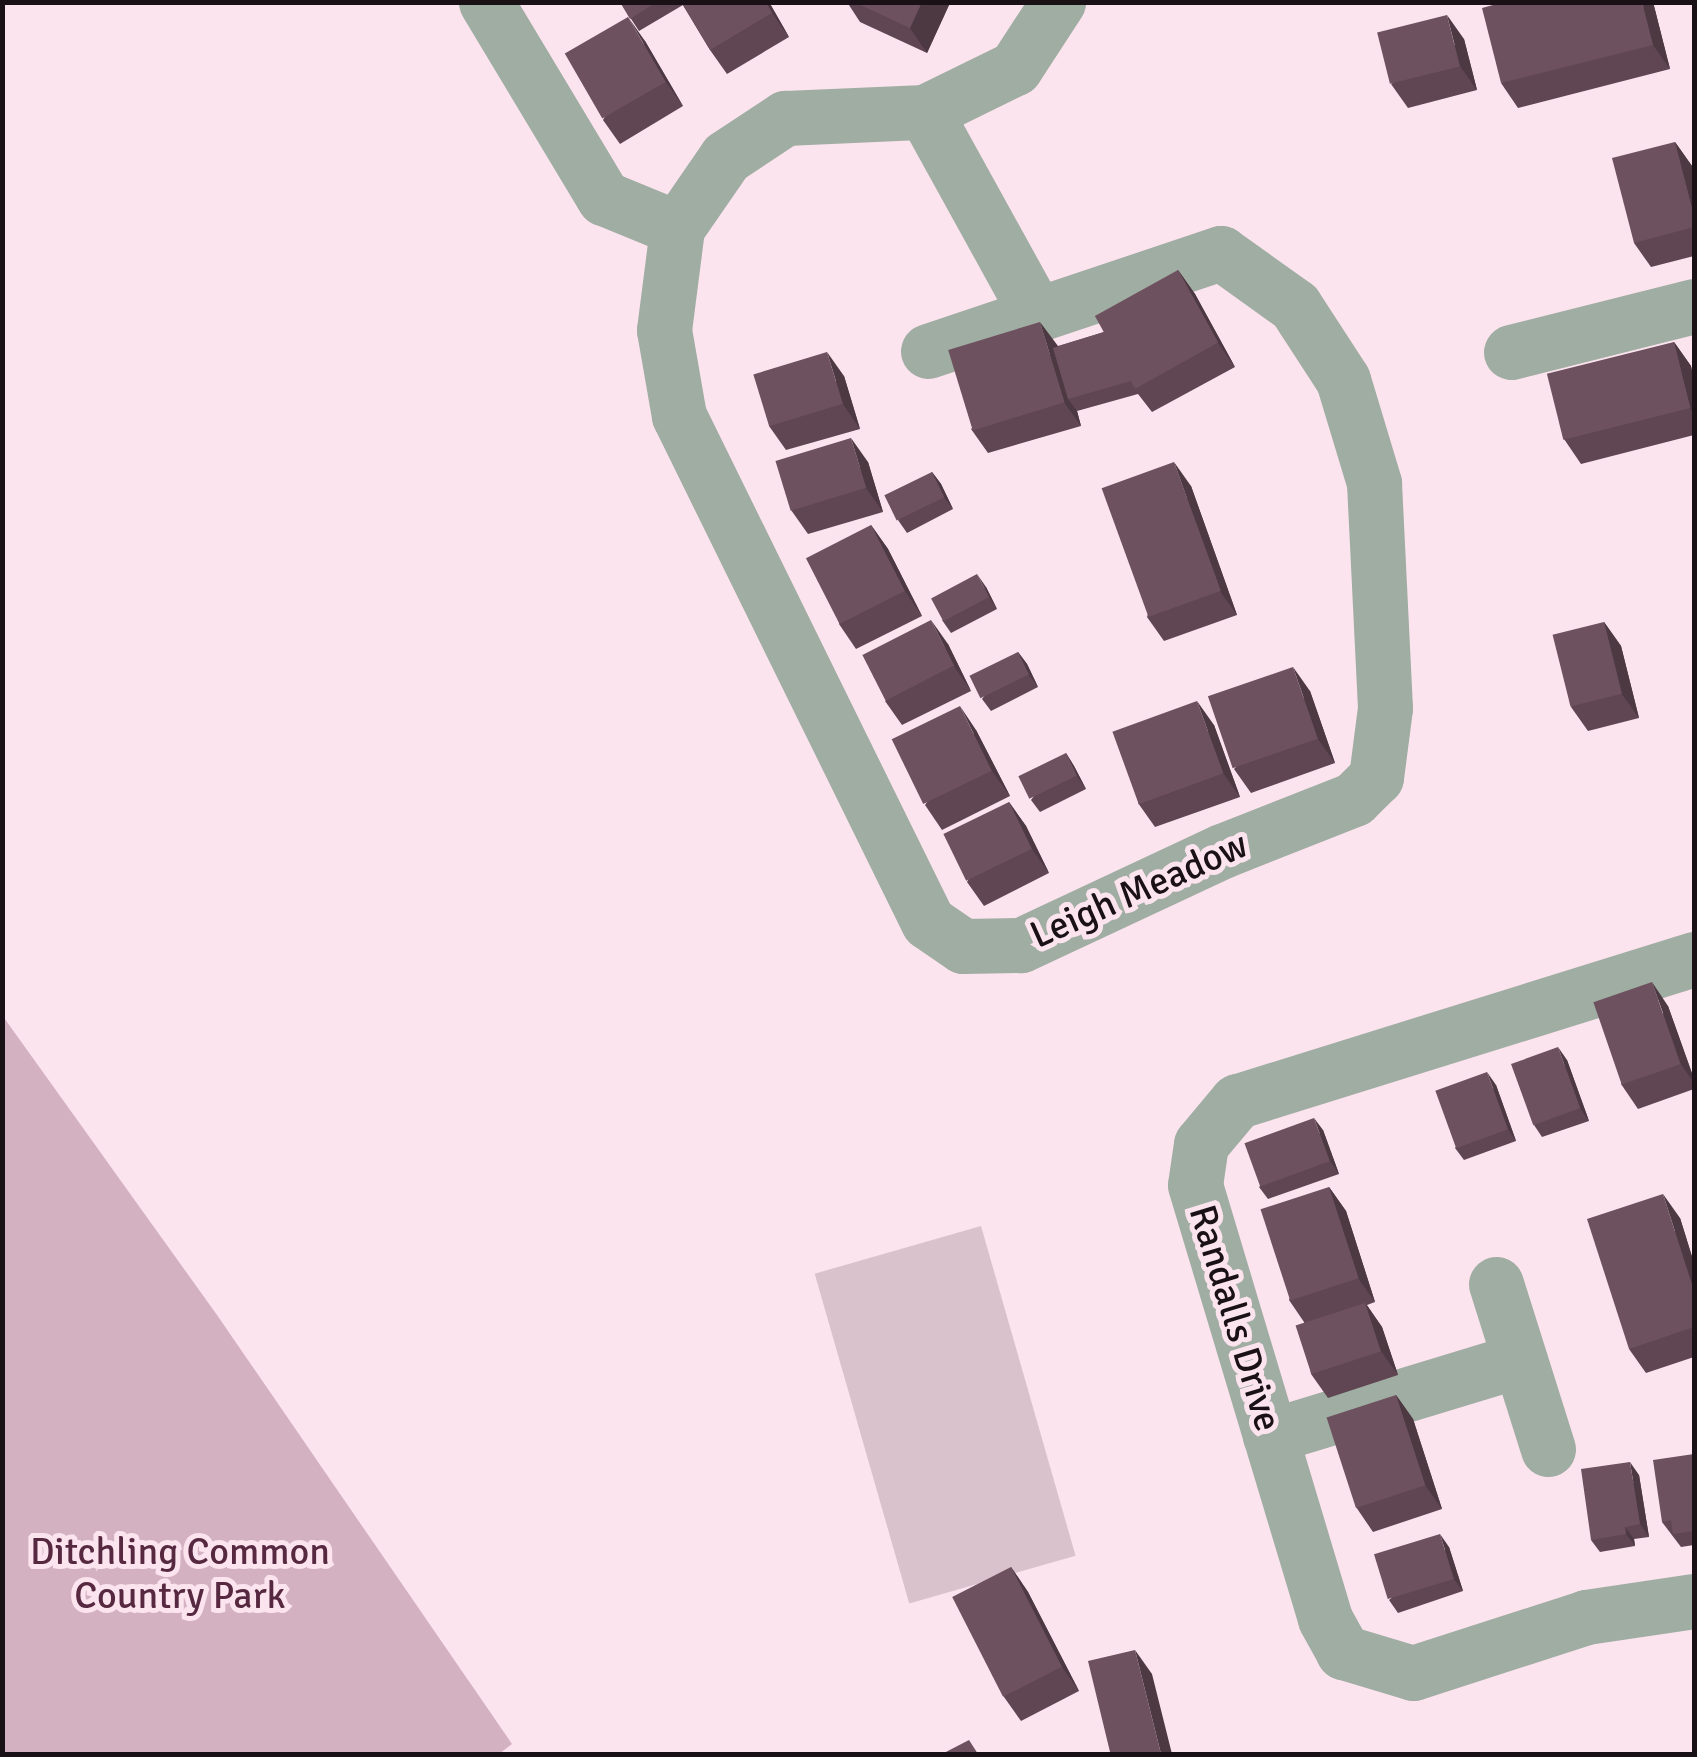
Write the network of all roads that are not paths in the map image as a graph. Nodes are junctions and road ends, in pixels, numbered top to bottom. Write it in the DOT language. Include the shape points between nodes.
graph roads {
  1 [pos="486,2"];
  2 [pos="1058,2"];
  3 [pos="925,112"];
  4 [pos="677,228"];
  5 [pos="1694,306"];
  6 [pos="1037,315"];
  7 [pos="928,351"];
  8 [pos="1511,352"];
  9 [pos="1694,958"];
  10 [pos="1496,1284"];
  11 [pos="1520,1360"];
  12 [pos="1270,1436"];
  13 [pos="1548,1450"];
  14 [pos="1694,1601"];
  1 -- 4 [label="street" via="604,198"];
  2 -- 3 [label="street, Leigh Meadow" via="1015,68"];
  3 -- 4 [label="street, Leigh Meadow" via="786,118 726,157"];
  3 -- 6 [label="street"];
  4 -- 6 [label="street, Leigh Meadow" via="664,330 679,416 928,922 964,946 1021,945 1222,851 1354,799 1376,776 1385,708 1374,483 1343,380 1295,306 1222,253"];
  5 -- 8 [label="street"];
  6 -- 7 [label="street, Leigh Meadow"];
  9 -- 12 [label="street, Randalls Drive" via="1237,1101 1201,1144 1195,1185"];
  10 -- 11 [label="street"];
  11 -- 12 [label="street"];
  11 -- 13 [label="street"];
  12 -- 14 [label="street, Randalls Drive" via="1325,1619 1343,1652 1413,1673 1586,1617"];
}
